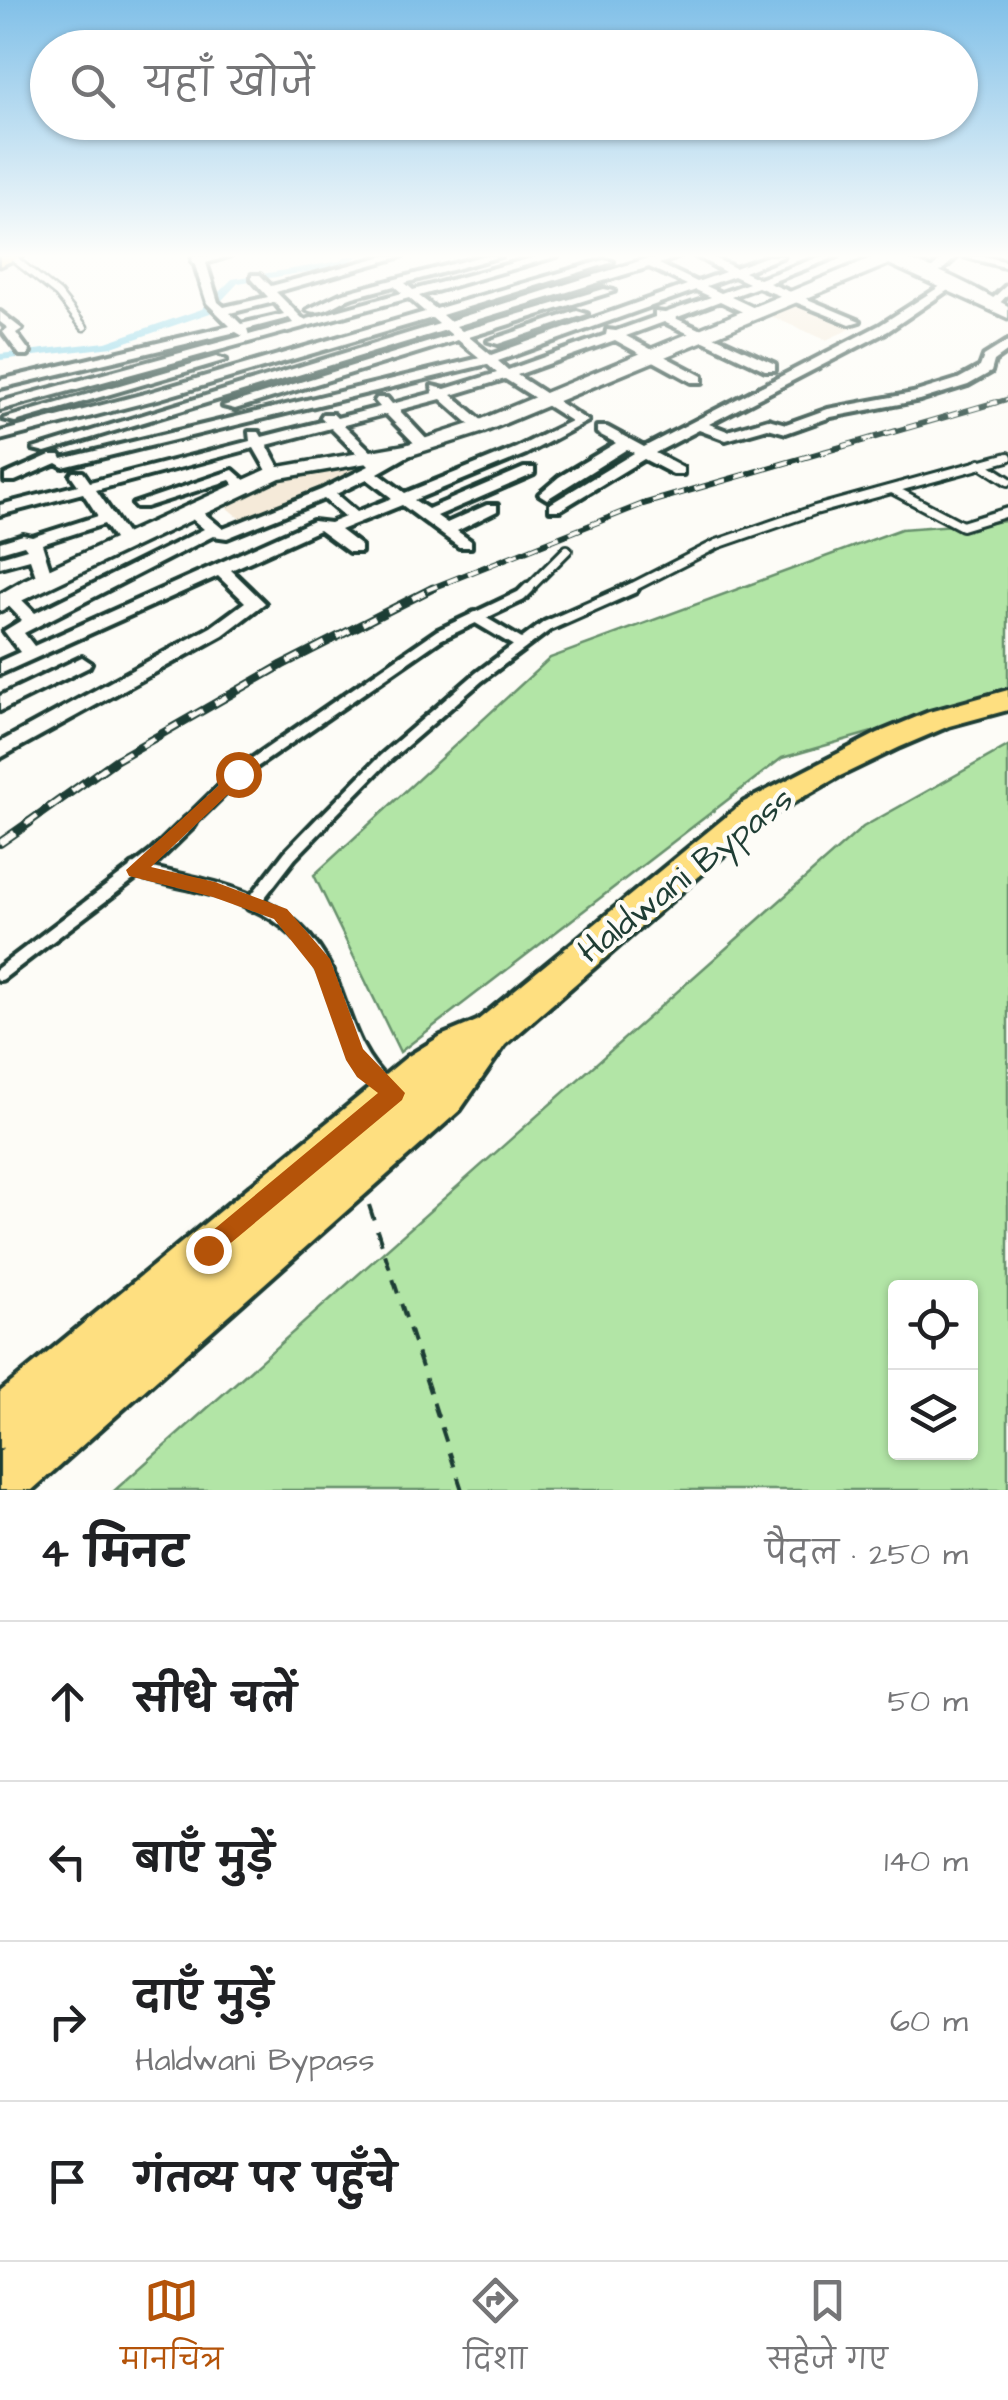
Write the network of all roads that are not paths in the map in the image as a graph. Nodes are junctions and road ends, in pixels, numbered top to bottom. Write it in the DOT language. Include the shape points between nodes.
graph roads {
  1 [pos="448,325"];
  2 [pos="237,326"];
  3 [pos="303,326"];
  4 [pos="313,326"];
  5 [pos="334,326"];
  6 [pos="334,326"];
  7 [pos="377,326"];
  8 [pos="446,326"];
  9 [pos="511,326"];
  10 [pos="545,326"];
  11 [pos="589,326"];
  12 [pos="600,326"];
  13 [pos="644,326"];
  14 [pos="680,326"];
  15 [pos="728,326"];
  16 [pos="887,326"];
  17 [pos="308,331"];
  18 [pos="524,332"];
  19 [pos="4,334"];
  20 [pos="616,336"];
  21 [pos="702,336"];
  22 [pos="176,341"];
  23 [pos="394,341"];
  24 [pos="468,342"];
  25 [pos="539,343"];
  26 [pos="253,344"];
  27 [pos="1008,345"];
  28 [pos="24,352"];
  29 [pos="560,356"];
  30 [pos="650,356"];
  31 [pos="338,358"];
  32 [pos="489,360"];
  33 [pos="50,361"];
  34 [pos="192,362"];
  35 [pos="271,362"];
  36 [pos="416,363"];
  37 [pos="770,367"];
  38 [pos="64,368"];
  39 [pos="0,370"];
  40 [pos="284,374"];
  41 [pos="356,374"];
  42 [pos="506,374"];
  43 [pos="697,379"];
  44 [pos="211,382"];
  45 [pos="0,384"];
  46 [pos="79,385"];
  47 [pos="297,387"];
  48 [pos="372,390"];
  49 [pos="442,394"];
  50 [pos="90,398"];
  51 [pos="543,399"];
  52 [pos="226,400"];
  53 [pos="313,402"];
  54 [pos="104,408"];
  55 [pos="389,409"];
  56 [pos="162,413"];
  57 [pos="8,416"];
  58 [pos="243,420"];
  59 [pos="334,423"];
  60 [pos="697,424"];
  61 [pos="114,428"];
  62 [pos="602,430"];
  63 [pos="0,436"];
  64 [pos="173,436"];
  65 [pos="493,437"];
  66 [pos="259,442"];
  67 [pos="628,443"];
  68 [pos="416,447"];
  69 [pos="40,449"];
  70 [pos="645,452"];
  71 [pos="1008,457"];
  72 [pos="59,460"];
  73 [pos="186,461"];
  74 [pos="980,463"];
  75 [pos="371,465"];
  76 [pos="529,471"];
  77 [pos="678,471"];
  78 [pos="275,473"];
  79 [pos="10,478"];
  80 [pos="1008,481"];
  81 [pos="84,486"];
  82 [pos="244,487"];
  83 [pos="893,489"];
  84 [pos="326,492"];
  85 [pos="401,500"];
  86 [pos="142,504"];
  87 [pos="293,505"];
  88 [pos="492,508"];
  89 [pos="0,510"];
  90 [pos="192,511"];
  91 [pos="1008,512"];
  92 [pos="425,516"];
  93 [pos="107,518"];
  94 [pos="355,518"];
  95 [pos="324,526"];
  96 [pos="215,529"];
  97 [pos="446,530"];
  98 [pos="124,542"];
  99 [pos="465,544"];
  100 [pos="0,547"];
  101 [pos="34,547"];
  102 [pos="355,549"];
  103 [pos="567,550"];
  104 [pos="0,562"];
  105 [pos="222,570"];
  106 [pos="44,579"];
  107 [pos="4,600"];
  108 [pos="476,617"];
  109 [pos="33,621"];
  110 [pos="522,645"];
  111 [pos="31,654"];
  112 [pos="82,663"];
  113 [pos="0,668"];
  114 [pos="1008,700"];
  115 [pos="0,704"];
  116 [pos="0,752"];
  117 [pos="136,870"];
  118 [pos="252,904"];
  119 [pos="0,974"];
  120 [pos="490,1033"];
  121 [pos="394,1093"];
  122 [pos="0,1424"];
  123 [pos="0,1484"];
  1 -- 24 [label="street"];
  2 -- 17 [label="street"];
  2 -- 22 [label="street"];
  2 -- 26 [label="street"];
  3 -- 17 [label="street"];
  4 -- 17 [label="street"];
  5 -- 17 [label="street"];
  6 -- 17 [label="street"];
  7 -- 23 [label="street"];
  8 -- 23 [label="street"];
  9 -- 24 [label="street"];
  10 -- 18 [label="street"];
  11 -- 25 [label="street"];
  12 -- 20 [label="street"];
  13 -- 20 [label="street"];
  14 -- 21 [label="street"];
  15 -- 21 [label="street"];
  16 -- 60 [label="street"];
  17 -- 26 [label="street"];
  17 -- 31 [label="street"];
  17 -- 35 [label="street"];
  18 -- 24 [label="street"];
  18 -- 25 [label="street"];
  19 -- 28 [label="street"];
  20 -- 29 [label="street"];
  20 -- 30 [label="street"];
  21 -- 30 [label="street"];
  21 -- 37 [label="street"];
  22 -- 34 [label="street"];
  22 -- 38 [label="street"];
  23 -- 31 [label="street"];
  23 -- 36 [label="street"];
  24 -- 32 [label="street"];
  24 -- 36 [label="street"];
  25 -- 29 [label="street"];
  25 -- 32 [label="street"];
  26 -- 34 [label="street"];
  26 -- 35 [label="street"];
  27 -- 60 [label="street" via="963,382 916,397 828,413 784,429 768,423 726,436"];
  29 -- 42 [label="street"];
  30 -- 43 [label="street"];
  30 -- 51 [label="street"];
  31 -- 40 [label="street"];
  31 -- 41 [label="street"];
  32 -- 36 [label="street"];
  32 -- 42 [label="street"];
  33 -- 39 [label="street"];
  34 -- 44 [label="street"];
  34 -- 46 [label="street"];
  34 -- 50 [label="street"];
  35 -- 40 [label="street"];
  35 -- 44 [label="street"];
  36 -- 41 [label="street"];
  36 -- 48 [label="street"];
  36 -- 49 [label="street"];
  38 -- 45 [label="street"];
  38 -- 46 [label="street"];
  40 -- 47 [label="street"];
  40 -- 52 [label="street"];
  41 -- 47 [label="street"];
  41 -- 48 [label="street"];
  42 -- 49 [label="street"];
  42 -- 51 [label="street"];
  44 -- 52 [label="street"];
  44 -- 54 [label="street"];
  46 -- 50 [label="street"];
  46 -- 57 [label="street"];
  47 -- 52 [label="street"];
  47 -- 53 [label="street"];
  48 -- 53 [label="street"];
  48 -- 55 [label="street"];
  49 -- 55 [label="street"];
  49 -- 65 [label="street"];
  50 -- 54 [label="street"];
  50 -- 57 [label="street"];
  51 -- 65 [label="street"];
  51 -- 65 [label="street" via="582,421"];
  52 -- 56 [label="street"];
  52 -- 58 [label="street"];
  53 -- 58 [label="street"];
  53 -- 59 [label="street"];
  54 -- 57 [label="street"];
  54 -- 61 [label="street"];
  55 -- 59 [label="street"];
  55 -- 68 [label="street"];
  56 -- 61 [label="street"];
  56 -- 64 [label="street"];
  57 -- 63 [label="street"];
  57 -- 69 [label="street"];
  58 -- 64 [label="street"];
  58 -- 66 [label="street"];
  59 -- 66 [label="street"];
  59 -- 75 [label="street"];
  60 -- 70 [label="street"];
  61 -- 69 [label="street"];
  62 -- 67 [label="street"];
  64 -- 72 [label="street"];
  64 -- 73 [label="street"];
  65 -- 68 [label="street"];
  65 -- 85 [label="street"];
  66 -- 73 [label="street"];
  66 -- 78 [label="street"];
  67 -- 70 [label="street"];
  67 -- 70 [label="street" via="564,480 551,501"];
  68 -- 75 [label="street"];
  69 -- 72 [label="street"];
  70 -- 77 [label="street"];
  71 -- 74 [label="lane"];
  72 -- 79 [label="street"];
  72 -- 81 [label="street"];
  73 -- 81 [label="street"];
  74 -- 80 [label="lane"];
  74 -- 83 [label="lane"];
  75 -- 78 [label="street"];
  75 -- 84 [label="street"];
  75 -- 85 [label="street"];
  76 -- 92 [label="street"];
  78 -- 82 [label="street"];
  81 -- 89 [label="street"];
  81 -- 93 [label="street"];
  82 -- 86 [label="street" via="233,474"];
  82 -- 90 [label="street"];
  83 -- 91 [label="lane" via="962,526"];
  83 -- 110 [label="lane" via="718,544 547,626"];
  84 -- 87 [label="street"];
  84 -- 94 [label="street"];
  85 -- 92 [label="street"];
  85 -- 94 [label="street"];
  87 -- 95 [label="street"];
  87 -- 96 [label="street" via="221,535"];
  88 -- 97 [label="street"];
  90 -- 96 [label="street"];
  90 -- 98 [label="street"];
  92 -- 97 [label="street"];
  93 -- 98 [label="street"];
  93 -- 101 [label="street"];
  94 -- 95 [label="street"];
  95 -- 102 [label="street"];
  95 -- 105 [label="street"];
  96 -- 109 [label="street"];
  97 -- 99 [label="street"];
  98 -- 106 [label="street"];
  100 -- 101 [label="street" via="23,540"];
  101 -- 104 [label="street"];
  101 -- 106 [label="street"];
  103 -- 108 [label="lane" via="521,596"];
  105 -- 111 [label="street"];
  105 -- 116 [label="street" via="256,604"];
  106 -- 107 [label="street"];
  107 -- 109 [label="street"];
  108 -- 110 [label="lane"];
  108 -- 117 [label="lane" via="439,634 238,774"];
  109 -- 111 [label="street" via="13,631"];
  110 -- 118 [label="lane" via="384,759"];
  111 -- 113 [label="street"];
  112 -- 115 [label="street"];
  114 -- 120 [label="main road, Haldwani Bypass" via="889,740 756,810"];
  117 -- 118 [label="lane"];
  117 -- 119 [label="lane"];
  118 -- 121 [label="lane" via="280,914 323,964 354,1054"];
  120 -- 121 [label="main road, Haldwani Bypass" via="455,1048"];
  120 -- 123 [label="main road, Haldwani Bypass" via="446,1097"];
  121 -- 122 [label="main road, Haldwani Bypass"];
}
